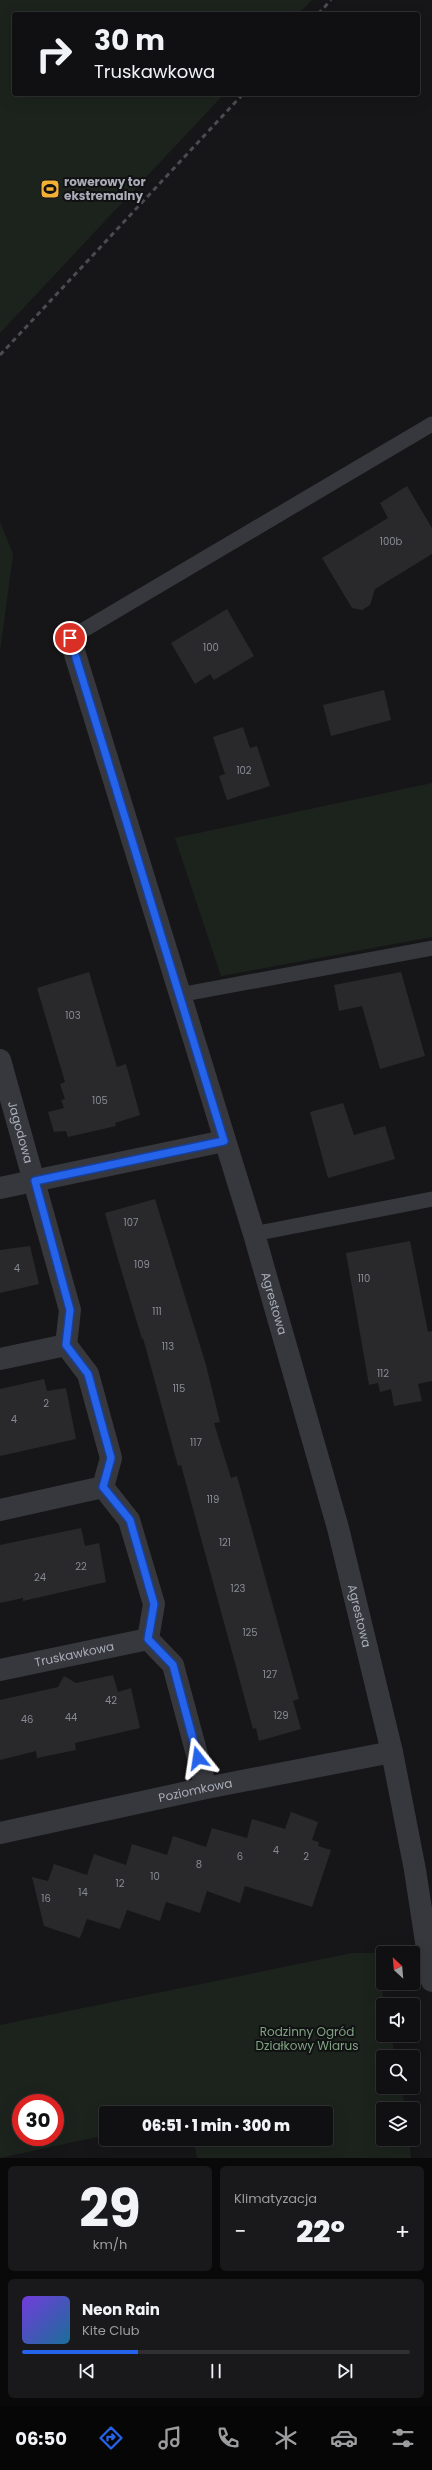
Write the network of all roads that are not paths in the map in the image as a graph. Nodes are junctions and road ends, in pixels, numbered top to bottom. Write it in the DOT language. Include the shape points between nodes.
graph roads {
  1 [pos="432,424"];
  2 [pos="70,638"];
  3 [pos="432,948"];
  4 [pos="179,995"];
  5 [pos="0,1060"];
  6 [pos="224,1141"];
  7 [pos="35,1181"];
  8 [pos="0,1188"];
  9 [pos="432,1199"];
  10 [pos="254,1234"];
  11 [pos="66,1345"];
  12 [pos="0,1359"];
  13 [pos="103,1487"];
  14 [pos="0,1510"];
  15 [pos="148,1639"];
  16 [pos="0,1670"];
  17 [pos="392,1752"];
  18 [pos="206,1788"];
  19 [pos="0,1833"];
  20 [pos="432,1981"];
  1 -- 2 [label="lane"];
  2 -- 4 [label="street, Agrestowa"];
  3 -- 4 [label="lane"];
  4 -- 6 [label="street, Agrestowa"];
  5 -- 7 [label="street, Jagodowa"];
  6 -- 7 [label="street"];
  6 -- 10 [label="street, Agrestowa"];
  7 -- 8 [label="street"];
  7 -- 11 [label="street" via="70,1310"];
  9 -- 10 [label="lane"];
  10 -- 17 [label="street, Agrestowa" via="344,1550"];
  11 -- 12 [label="street"];
  11 -- 13 [label="street" via="88,1374 111,1458"];
  13 -- 14 [label="street"];
  13 -- 15 [label="street" via="130,1520 154,1604"];
  15 -- 16 [label="street, Truskawkowa"];
  15 -- 18 [label="street" via="173,1665"];
  17 -- 18 [label="street, Poziomkowa"];
  17 -- 20 [label="street, Agrestowa" via="415,1870"];
  18 -- 19 [label="street, Poziomkowa"];
}
